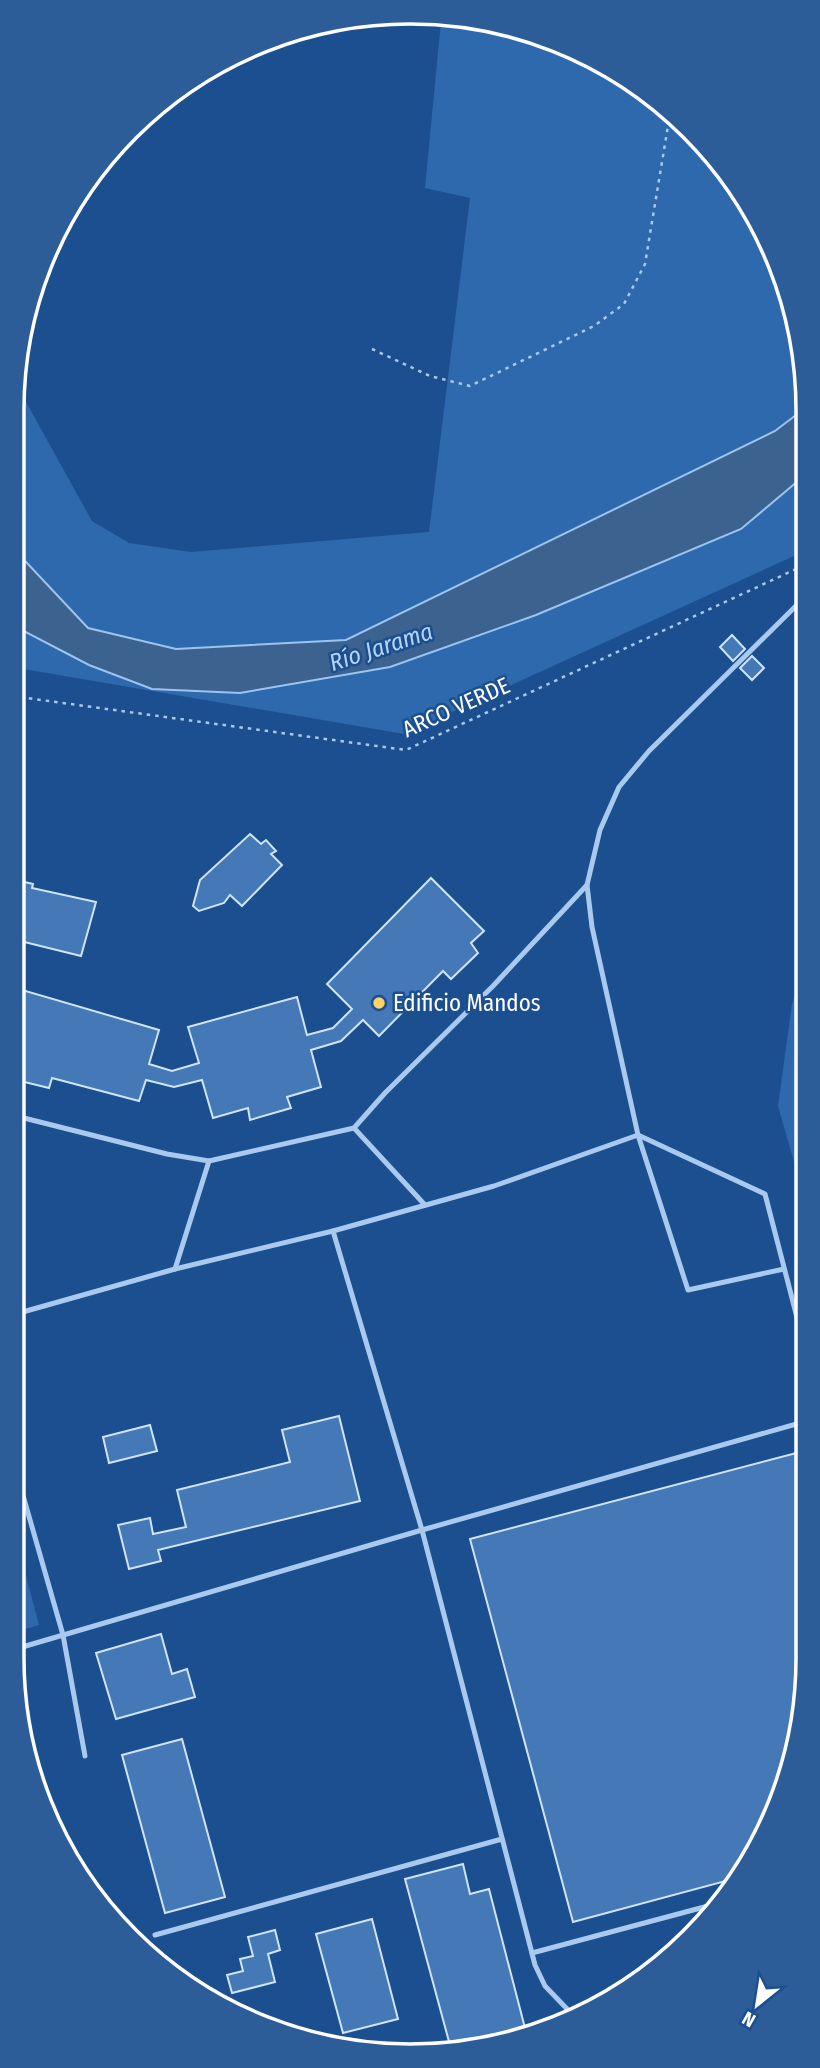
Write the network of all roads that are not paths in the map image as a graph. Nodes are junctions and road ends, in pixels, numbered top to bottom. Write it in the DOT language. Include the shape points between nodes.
graph roads {
  1 [pos="796,606"];
  2 [pos="587,885"];
  3 [pos="24,1118"];
  4 [pos="354,1128"];
  5 [pos="638,1135"];
  6 [pos="209,1161"];
  7 [pos="425,1205"];
  8 [pos="333,1231"];
  9 [pos="175,1269"];
  10 [pos="784,1269"];
  11 [pos="24,1311"];
  12 [pos="796,1314"];
  13 [pos="796,1424"];
  14 [pos="24,1499"];
  15 [pos="422,1530"];
  16 [pos="63,1635"];
  17 [pos="24,1646"];
  18 [pos="85,1756"];
  19 [pos="502,1839"];
  20 [pos="704,1907"];
  21 [pos="155,1935"];
  22 [pos="532,1954"];
  23 [pos="567,2010"];
  1 -- 2 [label="lane" via="649,751 619,787 600,830"];
  2 -- 4 [label="lane"];
  2 -- 5 [label="lane"];
  3 -- 6 [label="lane"];
  4 -- 6 [label="lane"];
  4 -- 7 [label="lane"];
  5 -- 7 [label="lane"];
  5 -- 10 [label="lane" via="765,1194"];
  5 -- 10 [label="lane" via="688,1290"];
  6 -- 9 [label="lane"];
  7 -- 8 [label="lane"];
  8 -- 9 [label="lane"];
  8 -- 15 [label="lane"];
  9 -- 11 [label="lane"];
  10 -- 12 [label="lane"];
  13 -- 15 [label="lane"];
  14 -- 16 [label="lane"];
  15 -- 16 [label="lane"];
  15 -- 19 [label="lane"];
  16 -- 17 [label="lane"];
  16 -- 18 [label="lane"];
  19 -- 21 [label="lane"];
  19 -- 22 [label="lane"];
  20 -- 22 [label="lane"];
  22 -- 23 [label="lane" via="545,1986"];
}
